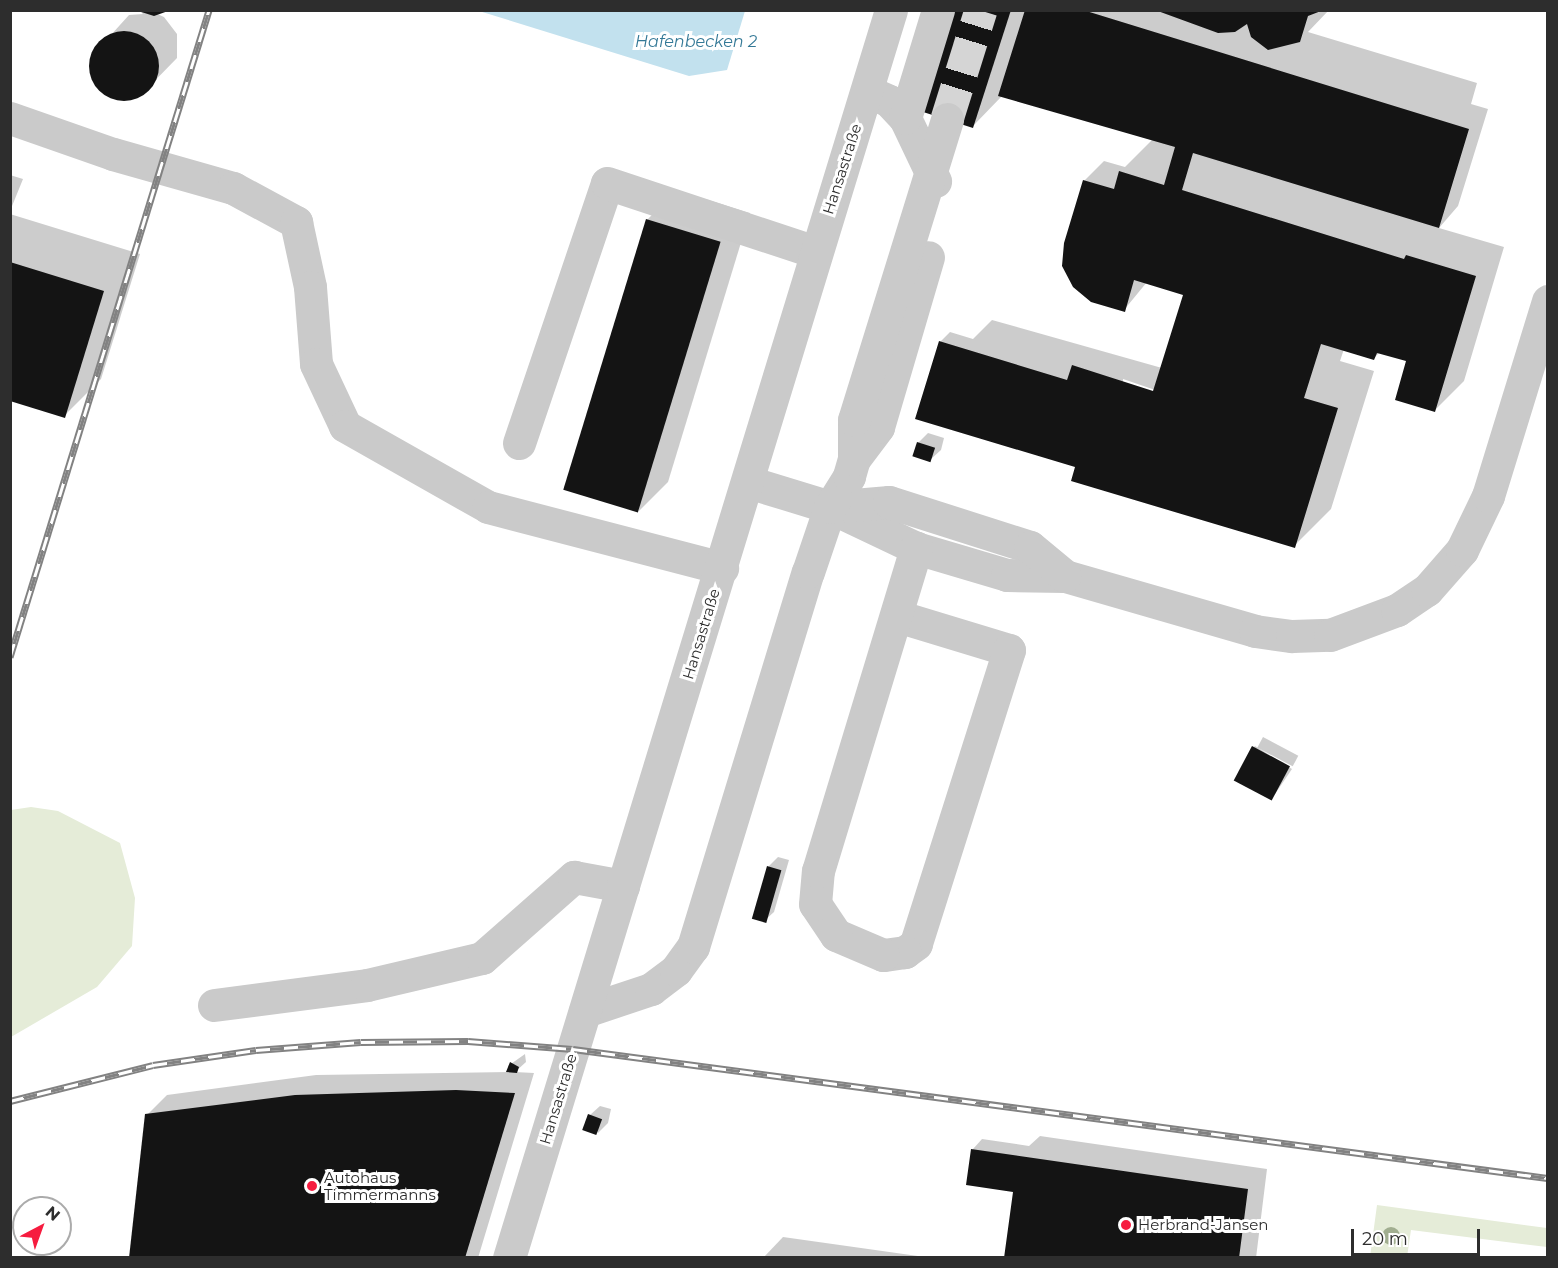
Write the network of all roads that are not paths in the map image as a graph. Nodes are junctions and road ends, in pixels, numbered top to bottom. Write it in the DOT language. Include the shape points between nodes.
graph roads {
  1 [pos="891,10"];
  2 [pos="938,10"];
  3 [pos="867,91"];
  4 [pos="10,118"];
  5 [pos="905,118"];
  6 [pos="947,119"];
  7 [pos="932,170"];
  8 [pos="816,252"];
  9 [pos="1548,301"];
  10 [pos="519,443"];
  11 [pos="748,482"];
  12 [pos="830,507"];
  13 [pos="916,548"];
  14 [pos="722,568"];
  15 [pos="1065,576"];
  16 [pos="897,616"];
  17 [pos="622,886"];
  18 [pos="214,1005"];
  19 [pos="585,1011"];
  20 [pos="509,1257"];
  1 -- 3 [label="street, Hansastraße"];
  2 -- 5 [label="street"];
  3 -- 5 [label="street" via="889,101"];
  3 -- 8 [label="street, Hansastraße"];
  4 -- 14 [label="street" via="113,154 233,188 296,222 310,287 316,364 345,426 488,507"];
  5 -- 7 [label="street"];
  6 -- 7 [label="street"];
  7 -- 12 [label="street" via="942,208 878,427 854,459 849,476"];
  8 -- 10 [label="street" via="607,183"];
  8 -- 11 [label="street, Hansastraße"];
  9 -- 15 [label="street" via="1476,525 1448,569 1427,590 1397,610 1330,635 1292,636 1255,631"];
  11 -- 12 [label="street"];
  11 -- 14 [label="street, Hansastraße"];
  12 -- 13 [label="street"];
  12 -- 15 [label="street" via="889,502 1030,547"];
  12 -- 19 [label="street" via="693,947 675,970 651,989"];
  13 -- 15 [label="street" via="1007,575"];
  13 -- 16 [label="street"];
  14 -- 17 [label="street, Hansastraße"];
  16 -- 16 [label="street" via="818,871 815,904 836,935 883,955 904,952 916,944 1009,650"];
  17 -- 18 [label="street" via="574,877 482,958 367,985"];
  17 -- 19 [label="street, Hansastraße"];
  19 -- 20 [label="street, Hansastraße"];
}
